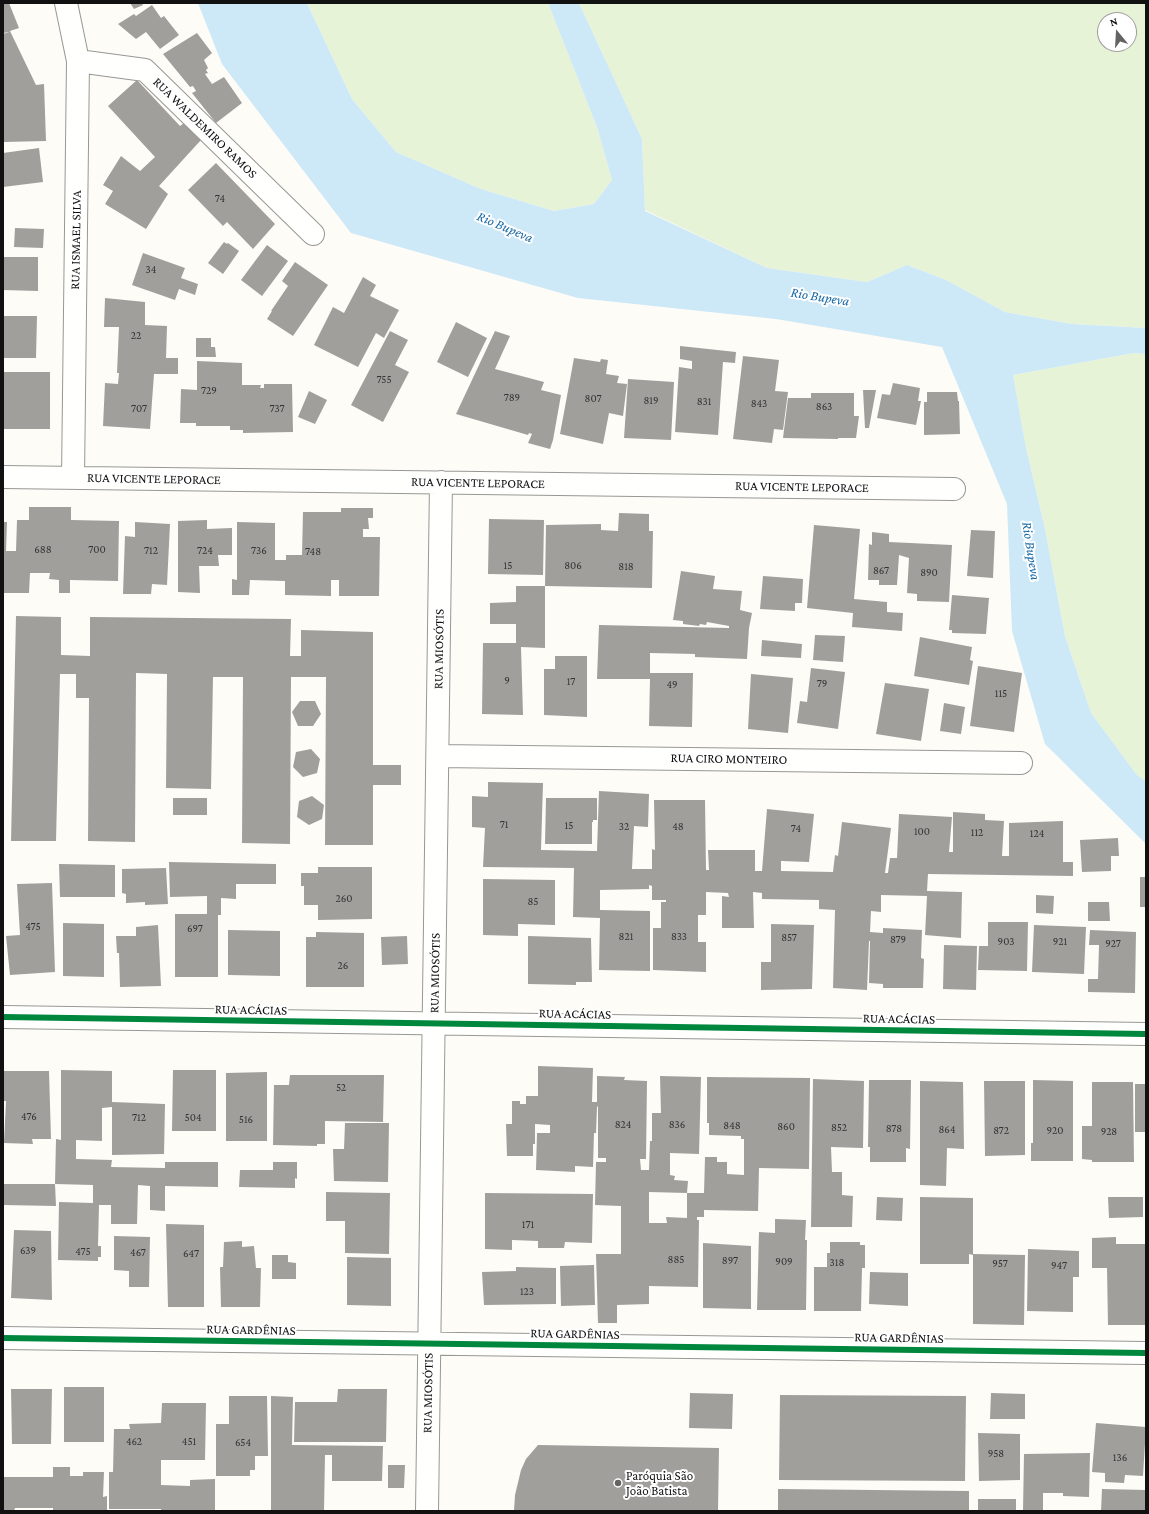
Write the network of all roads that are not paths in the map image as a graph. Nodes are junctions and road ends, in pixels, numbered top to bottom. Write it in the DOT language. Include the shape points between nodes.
graph roads {
  1 [pos="66,3"];
  2 [pos="78,61"];
  3 [pos="313,234"];
  4 [pos="3,477"];
  5 [pos="72,478"];
  6 [pos="441,482"];
  7 [pos="954,489"];
  8 [pos="438,756"];
  9 [pos="1021,762"];
  10 [pos="3,1017"];
  11 [pos="434,1023"];
  12 [pos="1146,1034"];
  13 [pos="3,1338"];
  14 [pos="429,1343"];
  15 [pos="1146,1352"];
  16 [pos="427,1511"];
  1 -- 2 [label="street, RUA ISMAEL SILVA"];
  2 -- 3 [label="street, RUA WALDEMIRO RAMOS" via="145,70"];
  2 -- 5 [label="street, RUA ISMAEL SILVA"];
  4 -- 5 [label="street, RUA VICENTE LEPORACE"];
  5 -- 6 [label="street, RUA VICENTE LEPORACE"];
  6 -- 7 [label="street, RUA VICENTE LEPORACE"];
  6 -- 8 [label="street, RUA MIOSÓTIS"];
  8 -- 9 [label="street, RUA CIRO MONTEIRO"];
  8 -- 11 [label="street, RUA MIOSÓTIS"];
  10 -- 11 [label="street, RUA ACÁCIAS"];
  11 -- 12 [label="street, RUA ACÁCIAS"];
  11 -- 14 [label="street, RUA MIOSÓTIS"];
  13 -- 14 [label="street, RUA GARDÊNIAS"];
  14 -- 15 [label="street, RUA GARDÊNIAS"];
  14 -- 16 [label="street, RUA MIOSÓTIS"];
}
